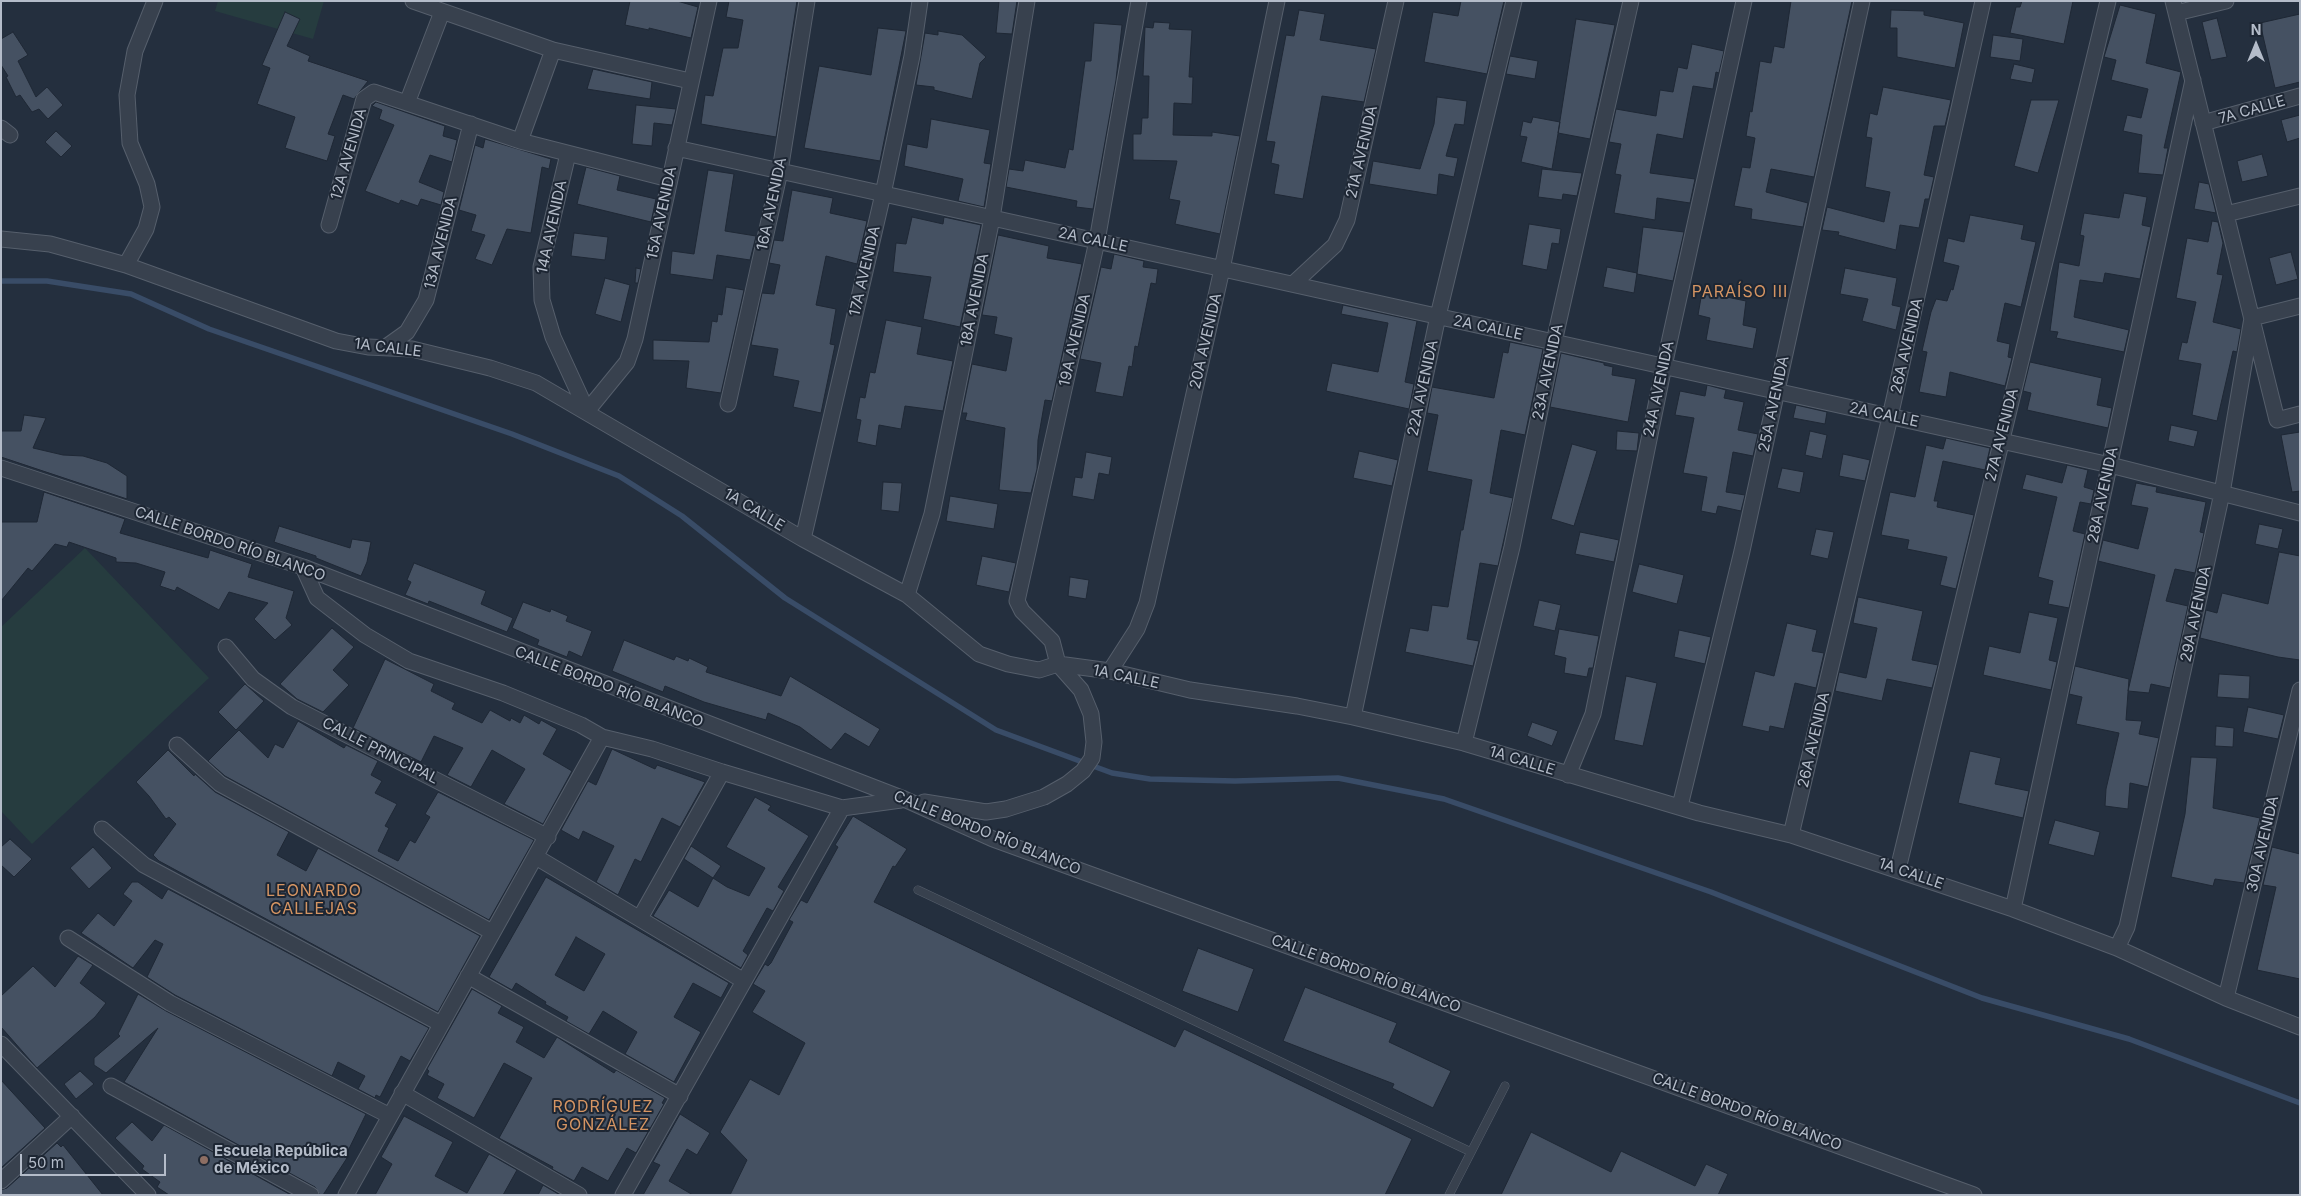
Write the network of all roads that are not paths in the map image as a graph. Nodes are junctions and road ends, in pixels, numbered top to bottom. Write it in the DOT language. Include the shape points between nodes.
graph roads {
  1 [pos="155,1"];
  2 [pos="414,1"];
  3 [pos="709,1"];
  4 [pos="807,1"];
  5 [pos="920,1"];
  6 [pos="1027,1"];
  7 [pos="1139,1"];
  8 [pos="1278,1"];
  9 [pos="1396,1"];
  10 [pos="1514,1"];
  11 [pos="1631,1"];
  12 [pos="1744,1"];
  13 [pos="1862,1"];
  14 [pos="1983,1"];
  15 [pos="2108,1"];
  16 [pos="2226,1"];
  17 [pos="2175,7"];
  18 [pos="442,12"];
  19 [pos="553,50"];
  20 [pos="2193,80"];
  21 [pos="690,81"];
  22 [pos="2300,96"];
  23 [pos="407,103"];
  24 [pos="471,124"];
  25 [pos="2204,124"];
  26 [pos="520,141"];
  27 [pos="676,148"];
  28 [pos="568,154"];
  29 [pos="780,171"];
  30 [pos="669,179"];
  31 [pos="883,194"];
  32 [pos="2300,196"];
  33 [pos="2226,214"];
  34 [pos="992,218"];
  35 [pos="328,226"];
  36 [pos="1,239"];
  37 [pos="1097,241"];
  38 [pos="126,265"];
  39 [pos="1222,269"];
  40 [pos="1293,284"];
  41 [pos="2300,306"];
  42 [pos="1438,316"];
  43 [pos="2252,318"];
  44 [pos="1554,342"];
  45 [pos="386,347"];
  46 [pos="1664,366"];
  47 [pos="1776,391"];
  48 [pos="728,404"];
  49 [pos="587,411"];
  50 [pos="2300,414"];
  51 [pos="1890,417"];
  52 [pos="2001,441"];
  53 [pos="2110,465"];
  54 [pos="1,468"];
  55 [pos="2222,493"];
  56 [pos="2300,513"];
  57 [pos="803,539"];
  58 [pos="303,567"];
  59 [pos="907,595"];
  60 [pos="226,647"];
  61 [pos="1058,664"];
  62 [pos="1110,671"];
  63 [pos="2300,690"];
  64 [pos="1353,717"];
  65 [pos="602,737"];
  66 [pos="1464,743"];
  67 [pos="177,745"];
  68 [pos="722,772"];
  69 [pos="1568,775"];
  70 [pos="904,799"];
  71 [pos="1680,806"];
  72 [pos="842,808"];
  73 [pos="102,829"];
  74 [pos="1791,835"];
  75 [pos="548,837"];
  76 [pos="536,857"];
  77 [pos="1898,869"];
  78 [pos="918,890"];
  79 [pos="2013,909"];
  80 [pos="640,918"];
  81 [pos="492,932"];
  82 [pos="68,938"];
  83 [pos="2117,948"];
  84 [pos="468,976"];
  85 [pos="744,981"];
  86 [pos="2226,998"];
  87 [pos="441,1024"];
  88 [pos="2300,1027"];
  89 [pos="1,1044"];
  90 [pos="111,1086"];
  91 [pos="1505,1086"];
  92 [pos="402,1094"];
  93 [pos="680,1096"];
  94 [pos="72,1116"];
  95 [pos="390,1116"];
  96 [pos="1469,1151"];
  97 [pos="1,1181"];
  98 [pos="148,1195"];
  99 [pos="310,1195"];
  100 [pos="346,1195"];
  101 [pos="579,1195"];
  102 [pos="622,1195"];
  103 [pos="1448,1195"];
  104 [pos="1974,1195"];
  1 -- 38 [label="street" via="134,51 127,95 130,143 147,184 152,207 146,229"];
  2 -- 18 [label="street"];
  3 -- 21 [label="street, 15A AVENIDA"];
  4 -- 29 [label="street, 16A AVENIDA"];
  5 -- 31 [label="street, 17A AVENIDA"];
  6 -- 34 [label="street, 18A AVENIDA"];
  7 -- 37 [label="street, 19A AVENIDA"];
  8 -- 39 [label="street, 20A AVENIDA"];
  9 -- 40 [label="street, 21A AVENIDA" via="1347,220 1335,245"];
  10 -- 42 [label="street, 22A AVENIDA"];
  11 -- 44 [label="street, 23A AVENIDA"];
  12 -- 46 [label="street, 24A AVENIDA"];
  13 -- 47 [label="street, 25A AVENIDA"];
  14 -- 51 [label="street, 26A AVENIDA"];
  15 -- 52 [label="street, 27A AVENIDA"];
  16 -- 17 [label="street"];
  17 -- 20 [label="street"];
  18 -- 19 [label="street"];
  18 -- 23 [label="street"];
  19 -- 21 [label="street"];
  19 -- 26 [label="street"];
  20 -- 25 [label="street"];
  20 -- 53 [label="street, 28A AVENIDA"];
  21 -- 27 [label="street, 15A AVENIDA"];
  22 -- 25 [label="street, 7A CALLE"];
  23 -- 24 [label="street"];
  23 -- 35 [label="street, 12A AVENIDA" via="374,92 364,99"];
  24 -- 26 [label="street"];
  24 -- 45 [label="street, 13A AVENIDA" via="426,300 407,332"];
  25 -- 33 [label="street"];
  26 -- 28 [label="street"];
  27 -- 29 [label="street, 2A CALLE"];
  27 -- 30 [label="street, 15A AVENIDA"];
  28 -- 30 [label="street"];
  28 -- 49 [label="street, 14A AVENIDA" via="541,267 542,300 553,337"];
  29 -- 31 [label="street, 2A CALLE"];
  29 -- 48 [label="street, 16A AVENIDA"];
  30 -- 49 [label="street, 15A AVENIDA" via="635,339 627,362"];
  31 -- 34 [label="street, 2A CALLE"];
  31 -- 57 [label="street, 17A AVENIDA"];
  32 -- 33 [label="street"];
  33 -- 43 [label="street"];
  34 -- 37 [label="street, 2A CALLE"];
  34 -- 59 [label="street, 18A AVENIDA" via="932,514"];
  36 -- 38 [label="street, 1A CALLE" via="50,244"];
  37 -- 39 [label="street, 2A CALLE"];
  37 -- 61 [label="street, 19A AVENIDA" via="1017,601 1022,611 1052,641"];
  38 -- 45 [label="street, 1A CALLE" via="336,341"];
  39 -- 40 [label="street, 2A CALLE"];
  39 -- 62 [label="street, 20A AVENIDA" via="1147,603 1137,629"];
  40 -- 42 [label="street, 2A CALLE"];
  41 -- 43 [label="street"];
  42 -- 44 [label="street, 2A CALLE"];
  42 -- 64 [label="street, 22A AVENIDA"];
  43 -- 50 [label="street" via="2277,420"];
  43 -- 55 [label="street, 29A AVENIDA"];
  44 -- 46 [label="street, 2A CALLE"];
  44 -- 66 [label="street, 23A AVENIDA" via="1512,547"];
  45 -- 49 [label="street, 1A CALLE" via="412,348 490,368 536,383"];
  46 -- 47 [label="street, 2A CALLE"];
  46 -- 69 [label="street, 24A AVENIDA" via="1593,714"];
  47 -- 51 [label="street, 2A CALLE"];
  47 -- 71 [label="street, 25A AVENIDA" via="1742,550"];
  49 -- 57 [label="street, 1A CALLE"];
  51 -- 52 [label="street, 2A CALLE"];
  51 -- 74 [label="street, 26A AVENIDA"];
  52 -- 53 [label="street, 2A CALLE"];
  52 -- 77 [label="street, 27A AVENIDA"];
  53 -- 55 [label="street, 2A CALLE"];
  53 -- 79 [label="street, 28A AVENIDA"];
  54 -- 58 [label="street, CALLE BORDO RÍO BLANCO"];
  55 -- 56 [label="street, 2A CALLE"];
  55 -- 83 [label="street, 29A AVENIDA" via="2131,909"];
  57 -- 59 [label="street, 1A CALLE"];
  58 -- 65 [label="street" via="317,598 365,635 409,661 503,693"];
  58 -- 70 [label="street, CALLE BORDO RÍO BLANCO"];
  59 -- 61 [label="street, 1A CALLE" via="979,654 1039,670"];
  60 -- 75 [label="street, CALLE PRINCIPAL" via="253,679 292,707"];
  61 -- 62 [label="street, 1A CALLE"];
  61 -- 70 [label="street" via="1082,690 1091,714 1092,758 1083,771 1044,797 1006,809 986,812"];
  62 -- 64 [label="street, 1A CALLE" via="1190,690"];
  63 -- 86 [label="street, 30A AVENIDA"];
  64 -- 66 [label="street, 1A CALLE"];
  65 -- 68 [label="street"];
  65 -- 75 [label="street"];
  66 -- 69 [label="street, 1A CALLE"];
  67 -- 81 [label="street" via="220,784"];
  68 -- 72 [label="street"];
  68 -- 80 [label="street"];
  69 -- 71 [label="street, 1A CALLE"];
  70 -- 72 [label="street"];
  70 -- 104 [label="street, CALLE BORDO RÍO BLANCO" via="993,839"];
  71 -- 74 [label="street, 1A CALLE"];
  72 -- 85 [label="street"];
  73 -- 87 [label="street" via="144,865"];
  74 -- 77 [label="street, 1A CALLE"];
  75 -- 76 [label="street"];
  76 -- 80 [label="street"];
  76 -- 81 [label="street"];
  77 -- 79 [label="street, 1A CALLE"];
  78 -- 96 [label="lane"];
  79 -- 83 [label="street, 1A CALLE"];
  80 -- 85 [label="street"];
  81 -- 84 [label="street"];
  82 -- 95 [label="street" via="170,1003"];
  83 -- 86 [label="street, 1A CALLE"];
  84 -- 87 [label="street"];
  84 -- 93 [label="street"];
  85 -- 93 [label="street"];
  86 -- 88 [label="street, 1A CALLE"];
  87 -- 92 [label="street"];
  89 -- 94 [label="street"];
  90 -- 99 [label="street"];
  91 -- 96 [label="lane"];
  92 -- 95 [label="street"];
  92 -- 101 [label="street"];
  93 -- 102 [label="street"];
  94 -- 97 [label="street"];
  94 -- 98 [label="street"];
  95 -- 100 [label="street"];
  96 -- 103 [label="lane"];
}
